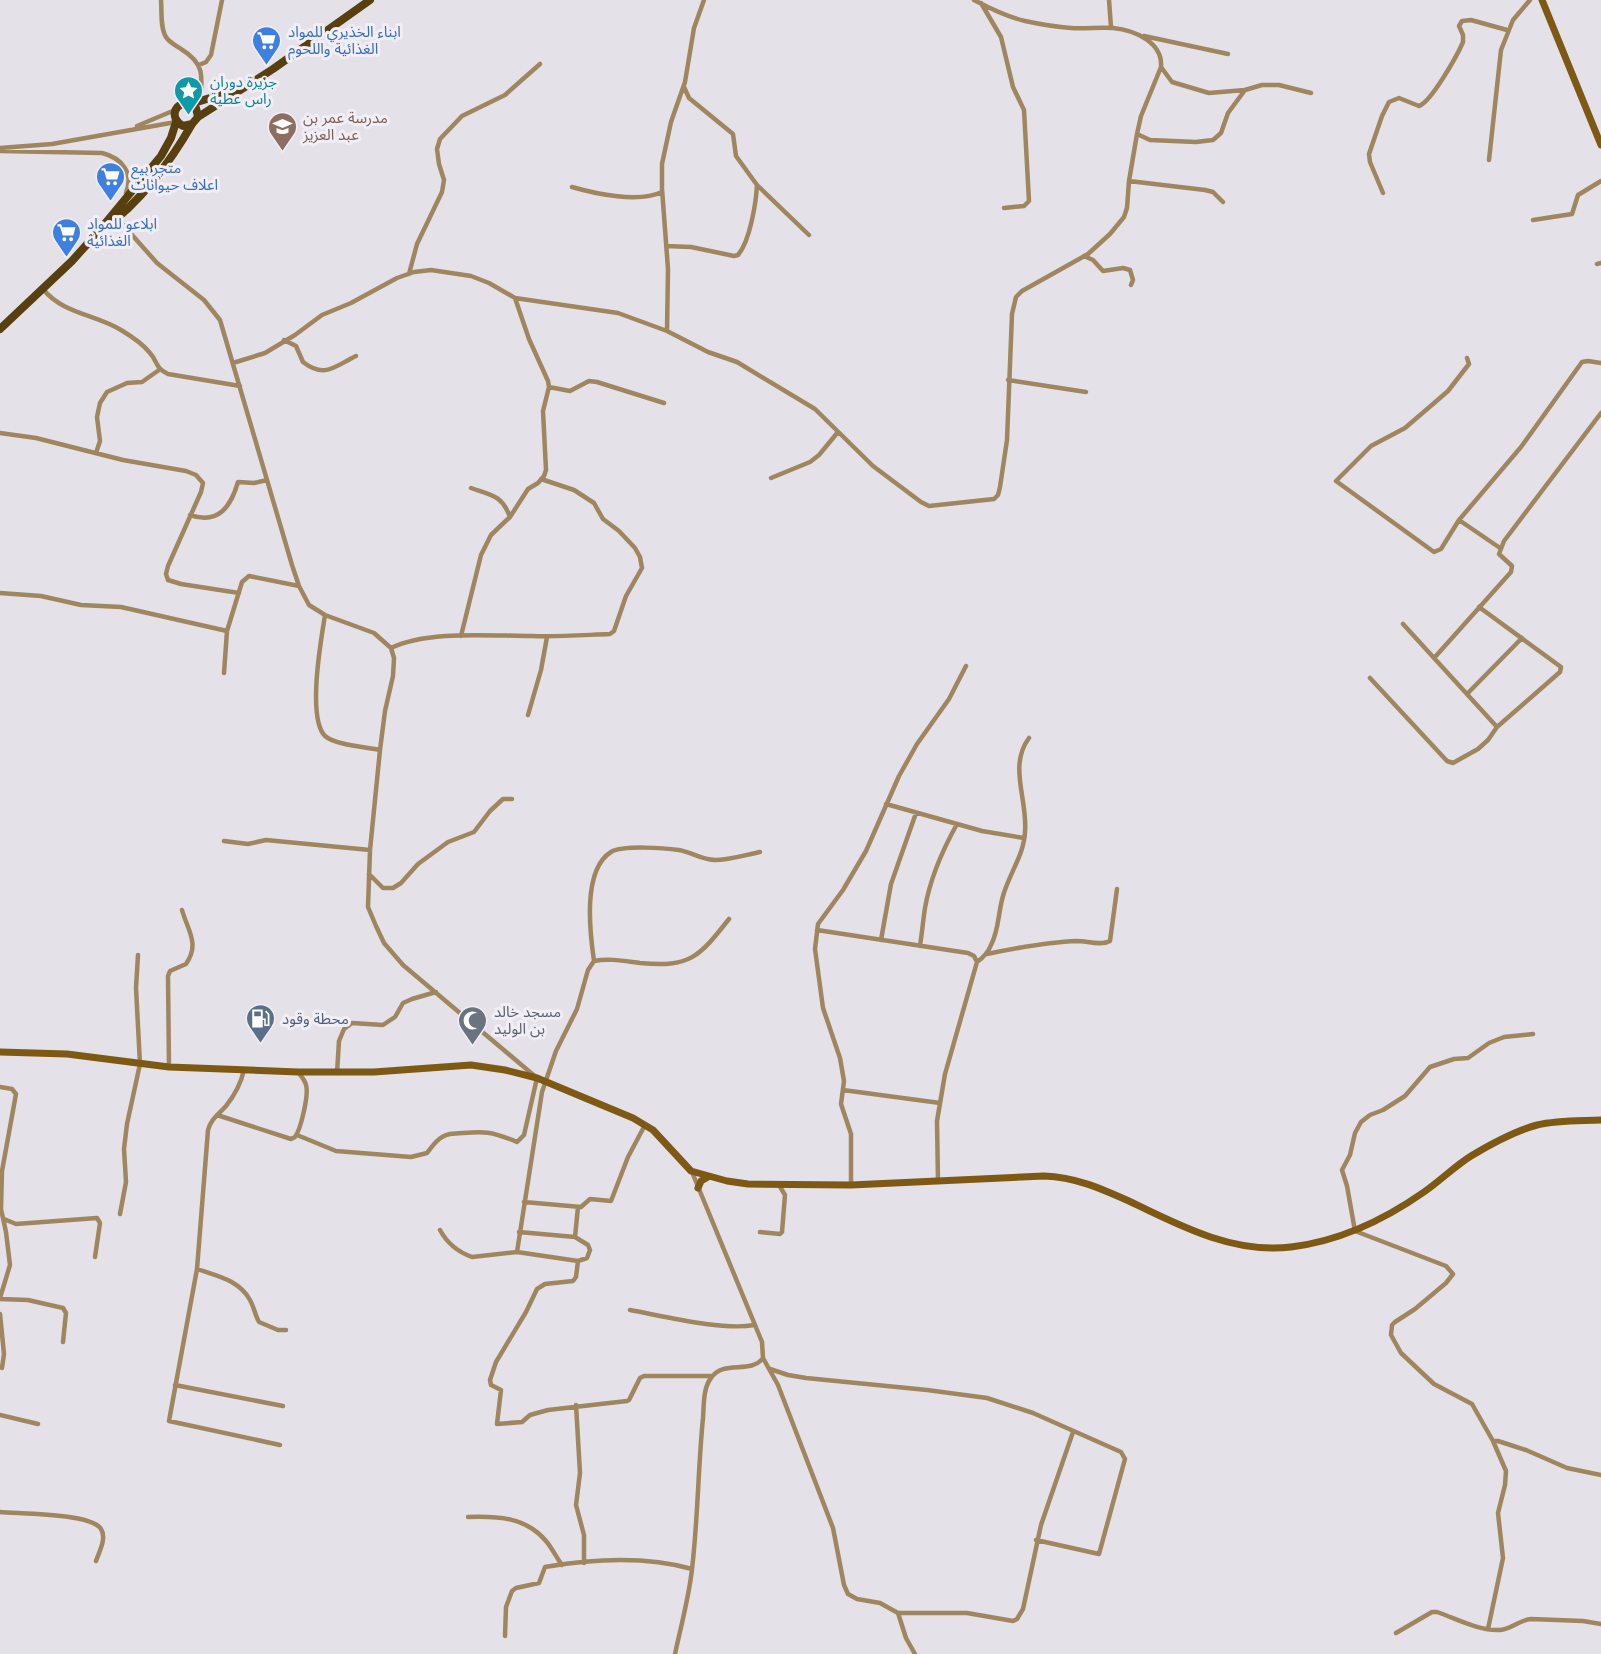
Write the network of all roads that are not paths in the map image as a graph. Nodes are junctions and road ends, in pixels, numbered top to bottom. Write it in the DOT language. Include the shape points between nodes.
graph roads {
  1 [pos="161,0"];
  2 [pos="222,0"];
  3 [pos="370,0"];
  4 [pos="704,0"];
  5 [pos="974,0"];
  6 [pos="1109,0"];
  7 [pos="1530,0"];
  8 [pos="1542,0"];
  9 [pos="981,3"];
  10 [pos="989,3"];
  11 [pos="1111,27"];
  12 [pos="1507,30"];
  13 [pos="1138,35"];
  14 [pos="1228,54"];
  15 [pos="540,64"];
  16 [pos="199,65"];
  17 [pos="1161,67"];
  18 [pos="684,87"];
  19 [pos="242,88"];
  20 [pos="1245,90"];
  21 [pos="1311,93"];
  22 [pos="200,101"];
  23 [pos="191,104"];
  24 [pos="175,110"];
  25 [pos="198,117"];
  26 [pos="176,122"];
  27 [pos="192,124"];
  28 [pos="130,130"];
  29 [pos="1137,134"];
  30 [pos="1601,145"];
  31 [pos="0,149"];
  32 [pos="1489,160"];
  33 [pos="1129,181"];
  34 [pos="1601,181"];
  35 [pos="757,185"];
  36 [pos="572,187"];
  37 [pos="662,192"];
  38 [pos="1383,194"];
  39 [pos="1222,202"];
  40 [pos="1004,208"];
  41 [pos="113,216"];
  42 [pos="1533,220"];
  43 [pos="809,235"];
  44 [pos="666,246"];
  45 [pos="1084,256"];
  46 [pos="409,274"];
  47 [pos="1131,285"];
  48 [pos="42,289"];
  49 [pos="515,298"];
  50 [pos="1,327"];
  51 [pos="667,331"];
  52 [pos="284,340"];
  53 [pos="356,356"];
  54 [pos="1467,358"];
  55 [pos="233,363"];
  56 [pos="1601,363"];
  57 [pos="159,370"];
  58 [pos="1008,380"];
  59 [pos="240,386"];
  60 [pos="549,387"];
  61 [pos="1086,392"];
  62 [pos="664,404"];
  63 [pos="1601,413"];
  64 [pos="838,432"];
  65 [pos="0,433"];
  66 [pos="96,453"];
  67 [pos="771,478"];
  68 [pos="541,479"];
  69 [pos="267,480"];
  70 [pos="471,488"];
  71 [pos="190,515"];
  72 [pos="510,517"];
  73 [pos="1459,520"];
  74 [pos="1500,548"];
  75 [pos="299,586"];
  76 [pos="0,593"];
  77 [pos="239,593"];
  78 [pos="1479,607"];
  79 [pos="325,615"];
  80 [pos="1404,624"];
  81 [pos="227,631"];
  82 [pos="461,636"];
  83 [pos="547,637"];
  84 [pos="1522,638"];
  85 [pos="391,648"];
  86 [pos="1435,657"];
  87 [pos="966,666"];
  88 [pos="224,673"];
  89 [pos="1370,678"];
  90 [pos="1467,694"];
  91 [pos="528,716"];
  92 [pos="1497,727"];
  93 [pos="1029,738"];
  94 [pos="380,750"];
  95 [pos="512,799"];
  96 [pos="886,804"];
  97 [pos="916,813"];
  98 [pos="957,824"];
  99 [pos="1024,838"];
  100 [pos="224,841"];
  101 [pos="370,850"];
  102 [pos="760,852"];
  103 [pos="369,874"];
  104 [pos="1117,890"];
  105 [pos="182,910"];
  106 [pos="729,919"];
  107 [pos="817,930"];
  108 [pos="881,940"];
  109 [pos="920,946"];
  110 [pos="987,954"];
  111 [pos="138,955"];
  112 [pos="594,961"];
  113 [pos="977,962"];
  114 [pos="436,992"];
  115 [pos="1533,1034"];
  116 [pos="0,1052"];
  117 [pos="140,1064"];
  118 [pos="169,1067"];
  119 [pos="244,1070"];
  120 [pos="298,1072"];
  121 [pos="338,1073"];
  122 [pos="537,1078"];
  123 [pos="545,1082"];
  124 [pos="0,1087"];
  125 [pos="843,1090"];
  126 [pos="940,1103"];
  127 [pos="217,1115"];
  128 [pos="1601,1120"];
  129 [pos="645,1125"];
  130 [pos="297,1135"];
  131 [pos="1,1164"];
  132 [pos="691,1171"];
  133 [pos="708,1177"];
  134 [pos="938,1182"];
  135 [pos="779,1185"];
  136 [pos="851,1185"];
  137 [pos="698,1188"];
  138 [pos="524,1202"];
  139 [pos="578,1207"];
  140 [pos="120,1215"];
  141 [pos="4,1219"];
  142 [pos="440,1230"];
  143 [pos="519,1232"];
  144 [pos="760,1232"];
  145 [pos="1355,1232"];
  146 [pos="575,1237"];
  147 [pos="517,1252"];
  148 [pos="95,1257"];
  149 [pos="578,1262"];
  150 [pos="197,1269"];
  151 [pos="0,1298"];
  152 [pos="630,1310"];
  153 [pos="0,1314"];
  154 [pos="754,1325"];
  155 [pos="286,1330"];
  156 [pos="63,1342"];
  157 [pos="763,1358"];
  158 [pos="2,1368"];
  159 [pos="770,1369"];
  160 [pos="712,1376"];
  161 [pos="175,1384"];
  162 [pos="283,1406"];
  163 [pos="576,1406"];
  164 [pos="0,1415"];
  165 [pos="38,1424"];
  166 [pos="1073,1432"];
  167 [pos="1493,1441"];
  168 [pos="280,1445"];
  169 [pos="1601,1475"];
  170 [pos="0,1512"];
  171 [pos="468,1517"];
  172 [pos="1036,1540"];
  173 [pos="96,1561"];
  174 [pos="584,1563"];
  175 [pos="562,1565"];
  176 [pos="692,1569"];
  177 [pos="898,1613"];
  178 [pos="1601,1624"];
  179 [pos="1488,1629"];
  180 [pos="1396,1633"];
  181 [pos="505,1636"];
  182 [pos="675,1654"];
  183 [pos="915,1654"];
  1 -- 16 [label="street" via="166,39 193,56"];
  2 -- 16 [label="street" via="212,55"];
  3 -- 19 [label="main road"];
  4 -- 18 [label="street" via="690,43"];
  5 -- 9 [label="street"];
  6 -- 11 [label="street"];
  7 -- 12 [label="street"];
  8 -- 30 [label="street"];
  9 -- 10 [label="street"];
  9 -- 40 [label="street" via="1001,37 1013,87 1024,110 1029,201 1024,206"];
  10 -- 11 [label="street" via="1023,21 1071,28"];
  11 -- 13 [label="street"];
  12 -- 32 [label="street" via="1498,62"];
  12 -- 38 [label="street" via="1462,21 1459,26 1463,42 1425,104 1419,106 1399,98 1389,102 1369,154"];
  13 -- 14 [label="street"];
  13 -- 17 [label="street" via="1159,52"];
  15 -- 46 [label="street" via="505,95 462,116 440,139 437,150 444,180 442,192 417,244"];
  16 -- 22 [label="street"];
  17 -- 20 [label="street" via="1172,82 1209,93"];
  17 -- 29 [label="street"];
  18 -- 35 [label="street" via="689,98 733,134 736,156"];
  18 -- 37 [label="street" via="665,143"];
  19 -- 22 [label="main road"];
  19 -- 25 [label="main road"];
  20 -- 21 [label="street" via="1262,85"];
  20 -- 29 [label="street" via="1213,140 1150,140"];
  22 -- 23 [label="main road"];
  23 -- 24 [label="main road" via="182,103"];
  23 -- 25 [label="main road"];
  24 -- 26 [label="main road"];
  24 -- 28 [label="street"];
  25 -- 27 [label="main road"];
  26 -- 27 [label="main road" via="183,126"];
  26 -- 28 [label="street"];
  26 -- 41 [label="main road" via="161,156"];
  27 -- 41 [label="main road" via="160,172"];
  28 -- 31 [label="street"];
  29 -- 33 [label="street"];
  31 -- 41 [label="street" via="112,155 122,162 128,175 128,191"];
  33 -- 39 [label="street" via="1205,190"];
  33 -- 45 [label="street" via="1124,218"];
  34 -- 42 [label="street" via="1578,195 1572,214"];
  35 -- 43 [label="street"];
  35 -- 44 [label="street" via="751,221 738,255"];
  36 -- 37 [label="street" via="627,196"];
  37 -- 44 [label="street"];
  41 -- 48 [label="main road"];
  41 -- 55 [label="street" via="158,263 213,309 223,327"];
  44 -- 51 [label="street"];
  45 -- 47 [label="street" via="1103,271 1130,270"];
  45 -- 58 [label="street" via="1028,285 1016,297"];
  46 -- 49 [label="street" via="431,270 471,276"];
  46 -- 52 [label="street" via="322,315"];
  48 -- 50 [label="main road"];
  48 -- 57 [label="street" via="66,308 121,330 151,354"];
  49 -- 51 [label="street" via="618,313"];
  49 -- 60 [label="street"];
  51 -- 64 [label="street" via="750,369 815,409"];
  52 -- 53 [label="street" via="296,346 303,362 316,369 331,370"];
  52 -- 55 [label="street" via="265,353"];
  54 -- 73 [label="street" via="1469,364 1448,391 1405,428 1371,447 1336,481 1434,552 1441,549"];
  55 -- 59 [label="street"];
  56 -- 73 [label="street" via="1582,362 1521,447"];
  57 -- 59 [label="street"];
  57 -- 66 [label="street" via="142,382 127,383 107,393 97,417 100,441"];
  58 -- 61 [label="street"];
  58 -- 64 [label="street" via="1007,440 1000,487 994,499 929,506 873,466"];
  59 -- 69 [label="street"];
  60 -- 62 [label="street" via="570,391 589,381 597,382"];
  60 -- 68 [label="street" via="543,411 546,470"];
  63 -- 74 [label="street"];
  64 -- 67 [label="street" via="810,462"];
  65 -- 66 [label="street"];
  66 -- 71 [label="street" via="196,475 203,483"];
  68 -- 72 [label="street" via="528,489"];
  68 -- 83 [label="street" via="574,490 594,503 603,519 635,548 642,568 612,633"];
  69 -- 71 [label="street" via="238,482 231,504 218,514 206,518"];
  69 -- 75 [label="street"];
  70 -- 72 [label="street" via="500,499"];
  71 -- 77 [label="street" via="168,567 168,580"];
  72 -- 82 [label="street" via="491,535 481,555"];
  73 -- 74 [label="street"];
  74 -- 78 [label="street" via="1499,554 1512,566 1511,572"];
  75 -- 77 [label="street" via="249,576"];
  75 -- 79 [label="street" via="309,604"];
  76 -- 81 [label="street" via="121,608"];
  77 -- 81 [label="street"];
  78 -- 84 [label="street"];
  78 -- 86 [label="street"];
  79 -- 85 [label="street" via="374,633"];
  79 -- 94 [label="street" via="316,669 321,729 333,740"];
  80 -- 86 [label="street"];
  81 -- 88 [label="street"];
  82 -- 83 [label="street"];
  82 -- 85 [label="street" via="404,642"];
  83 -- 91 [label="street"];
  84 -- 90 [label="street"];
  84 -- 92 [label="street" via="1561,667 1560,672"];
  85 -- 94 [label="street" via="393,676"];
  86 -- 90 [label="street"];
  87 -- 96 [label="street" via="949,699 916,744"];
  89 -- 92 [label="street" via="1449,763 1478,749"];
  90 -- 92 [label="street"];
  93 -- 99 [label="street" via="1019,757"];
  94 -- 101 [label="street"];
  95 -- 103 [label="street" via="503,799 474,832 448,842 393,888 383,888"];
  96 -- 97 [label="street"];
  96 -- 107 [label="street" via="866,851 819,920"];
  97 -- 98 [label="street"];
  97 -- 108 [label="street" via="891,885"];
  98 -- 99 [label="street"];
  98 -- 109 [label="street" via="931,885"];
  99 -- 110 [label="street"];
  100 -- 101 [label="street" via="248,844 266,840"];
  101 -- 103 [label="street"];
  102 -- 112 [label="street" via="714,860 661,848 612,851 594,877 590,896"];
  103 -- 114 [label="street" via="368,907 384,943"];
  104 -- 110 [label="street" via="1110,941 1106,944 1077,941"];
  105 -- 118 [label="street" via="194,944 186,964 170,971 168,976"];
  106 -- 112 [label="street" via="711,943 680,963"];
  107 -- 108 [label="street"];
  107 -- 125 [label="street" via="815,949 823,1008 840,1058"];
  108 -- 109 [label="street"];
  109 -- 113 [label="street" via="968,953"];
  110 -- 113 [label="street"];
  111 -- 117 [label="street"];
  112 -- 123 [label="street"];
  113 -- 126 [label="street"];
  114 -- 121 [label="street" via="403,1003 395,1017 382,1026 352,1023 344,1029 339,1041"];
  114 -- 122 [label="street"];
  115 -- 145 [label="street" via="1504,1037 1468,1058 1430,1067 1405,1096 1361,1122 1342,1170"];
  116 -- 117 [label="street" via="67,1054"];
  117 -- 118 [label="street"];
  117 -- 140 [label="street" via="127,1124 126,1182"];
  118 -- 119 [label="street"];
  119 -- 120 [label="street"];
  119 -- 127 [label="street" via="241,1082"];
  120 -- 121 [label="street"];
  120 -- 130 [label="street" via="307,1087"];
  121 -- 122 [label="street" via="471,1065"];
  122 -- 123 [label="street"];
  122 -- 130 [label="street" via="524,1135 517,1142 484,1131 450,1134 435,1142 428,1153 411,1157 336,1151"];
  123 -- 129 [label="street"];
  123 -- 138 [label="street"];
  124 -- 131 [label="street" via="16,1094"];
  125 -- 126 [label="street"];
  125 -- 136 [label="street" via="842,1112 851,1134"];
  126 -- 134 [label="street" via="936,1135"];
  127 -- 130 [label="street" via="291,1139"];
  127 -- 150 [label="street" via="208,1130"];
  128 -- 145 [label="street" via="1536,1125 1498,1141 1386,1217"];
  129 -- 132 [label="street"];
  129 -- 139 [label="street" via="611,1202 594,1199"];
  131 -- 141 [label="street" via="0,1201"];
  132 -- 133 [label="street"];
  132 -- 137 [label="street"];
  133 -- 135 [label="street"];
  133 -- 137 [label="street"];
  134 -- 136 [label="street"];
  134 -- 145 [label="street" via="1064,1177 1095,1186 1196,1233 1248,1245 1289,1248"];
  135 -- 136 [label="street"];
  135 -- 144 [label="street" via="785,1195 782,1232"];
  137 -- 154 [label="street"];
  138 -- 139 [label="street"];
  138 -- 143 [label="street"];
  139 -- 146 [label="street"];
  141 -- 148 [label="street" via="16,1224 97,1218 100,1223"];
  141 -- 151 [label="street" via="10,1264"];
  142 -- 147 [label="street" via="445,1240 472,1257"];
  143 -- 146 [label="street"];
  143 -- 147 [label="street"];
  145 -- 167 [label="street" via="1450,1269 1453,1274 1446,1283 1395,1322 1391,1335 1401,1353 1434,1384 1472,1404"];
  146 -- 149 [label="street" via="590,1250 587,1258"];
  147 -- 149 [label="street"];
  149 -- 163 [label="street" via="573,1281 540,1285 537,1289 490,1380 501,1393 497,1424 522,1422 530,1415"];
  150 -- 155 [label="street" via="242,1288 260,1322"];
  150 -- 161 [label="street"];
  151 -- 156 [label="street" via="63,1308"];
  152 -- 154 [label="street" via="686,1320"];
  153 -- 158 [label="street"];
  154 -- 157 [label="street" via="762,1342"];
  157 -- 159 [label="street"];
  157 -- 160 [label="street" via="759,1364 726,1367"];
  159 -- 166 [label="street" via="806,1378 987,1398"];
  159 -- 177 [label="street" via="833,1528 848,1594"];
  160 -- 163 [label="street" via="644,1376 629,1400"];
  160 -- 176 [label="street" via="706,1390"];
  161 -- 162 [label="street"];
  161 -- 168 [label="street" via="171,1423"];
  163 -- 174 [label="street" via="580,1473 576,1505 584,1535"];
  164 -- 165 [label="street"];
  166 -- 172 [label="street"];
  166 -- 172 [label="street" via="1117,1449 1125,1459 1101,1551 1096,1554"];
  167 -- 169 [label="street" via="1567,1468"];
  167 -- 179 [label="street" via="1506,1471 1498,1513 1503,1558"];
  170 -- 173 [label="street" via="87,1520 100,1527 104,1537"];
  171 -- 175 [label="street" via="527,1524 549,1544"];
  172 -- 177 [label="street" via="1023,1609 1017,1619 967,1613"];
  174 -- 175 [label="street"];
  174 -- 176 [label="street" via="667,1562"];
  175 -- 181 [label="street" via="544,1568 539,1583 512,1591 506,1607"];
  176 -- 182 [label="street"];
  177 -- 183 [label="street"];
  178 -- 179 [label="street" via="1524,1619 1509,1628"];
  179 -- 180 [label="street" via="1437,1612"];
}
